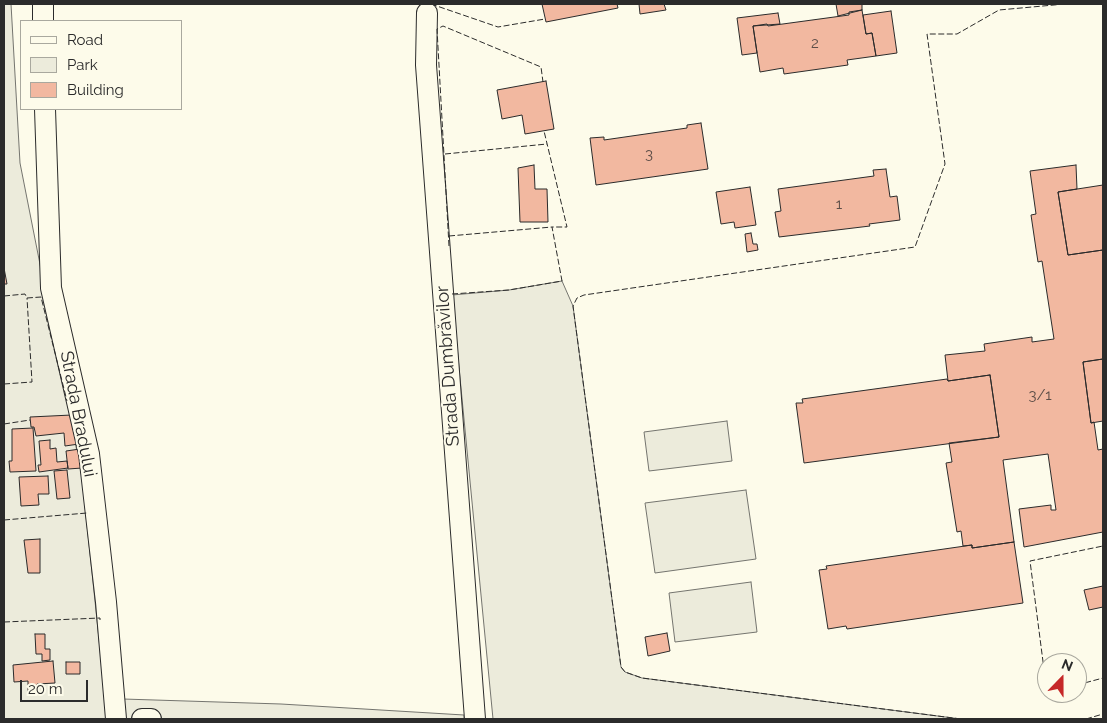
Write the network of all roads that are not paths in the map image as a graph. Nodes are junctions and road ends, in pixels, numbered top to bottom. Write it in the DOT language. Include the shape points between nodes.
graph roads {
  1 [pos="43,4"];
  2 [pos="427,13"];
  3 [pos="43,20"];
  4 [pos="45,110"];
  5 [pos="116,719"];
  6 [pos="142,719"];
  7 [pos="151,719"];
  8 [pos="475,719"];
  1 -- 3 [label="street"];
  2 -- 8 [label="street, Strada Dumbrăvilor" via="426,65"];
  4 -- 5 [label="street, Strada Bradului" via="52,288 89,454"];
  6 -- 7 [label="street"];
}
